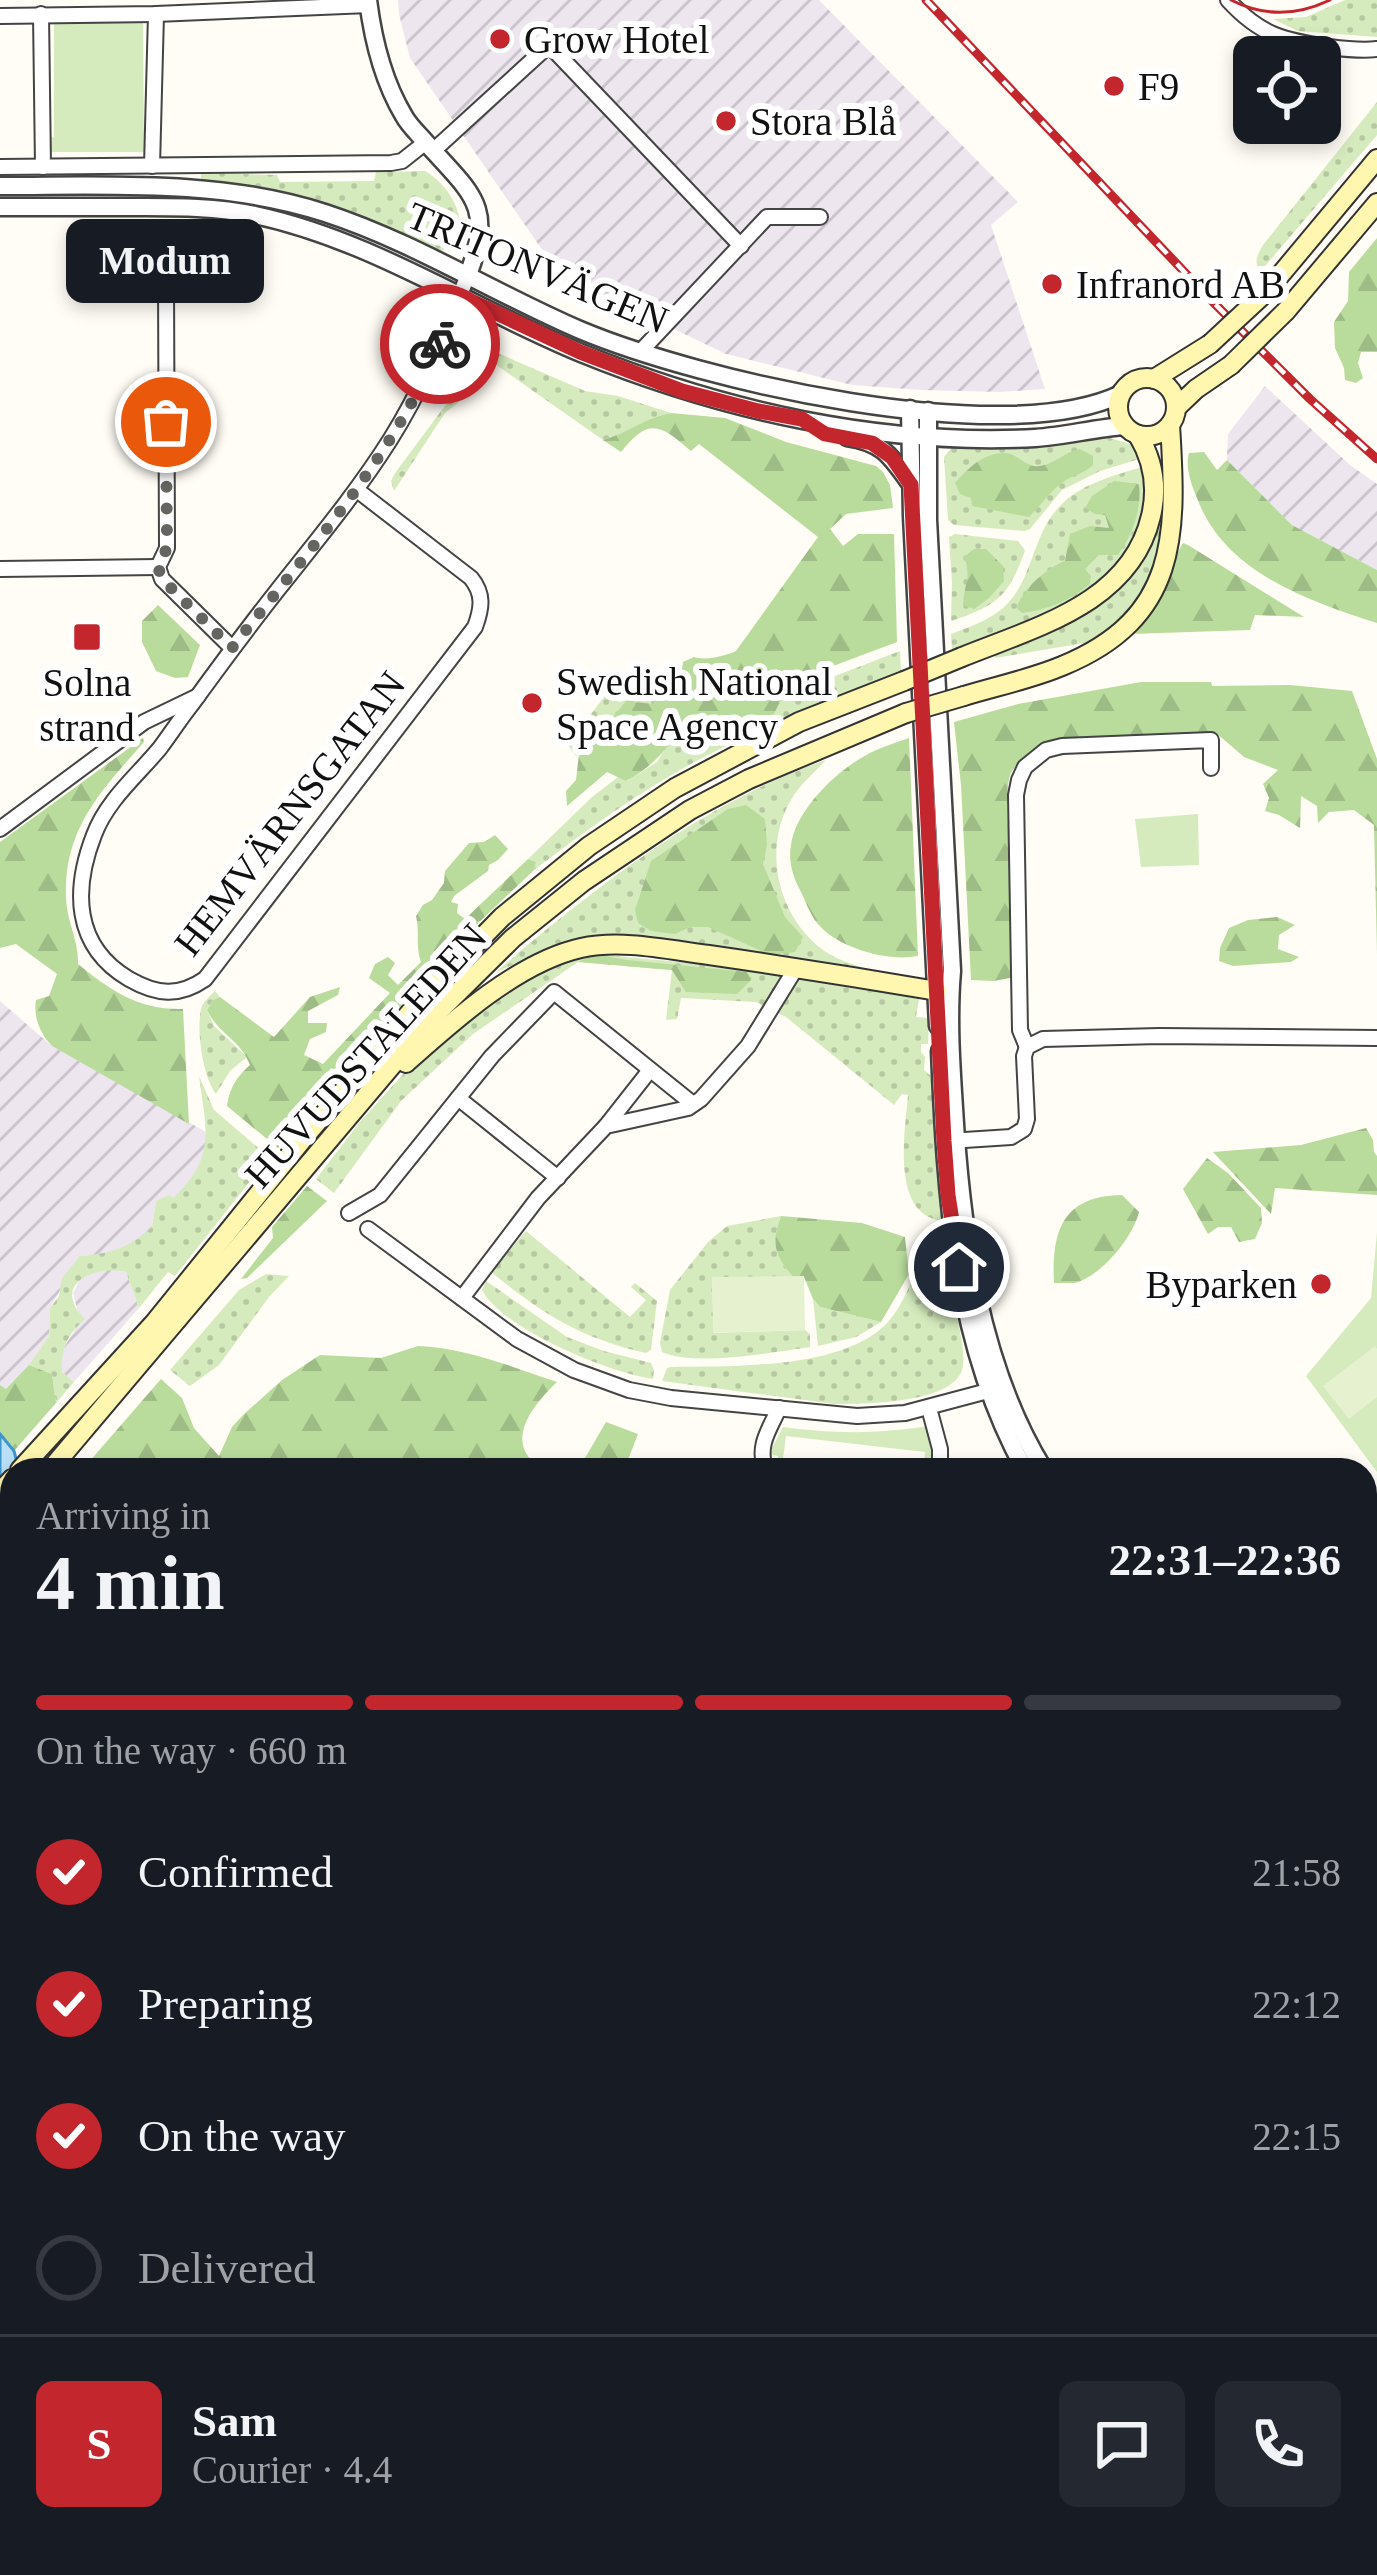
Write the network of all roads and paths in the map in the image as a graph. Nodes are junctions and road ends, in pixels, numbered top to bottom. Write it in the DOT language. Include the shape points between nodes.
graph roads {
  1 [pos="1228,0"];
  2 [pos="369,3"];
  3 [pos="40,14"];
  4 [pos="156,14"];
  5 [pos="0,16"];
  6 [pos="1372,50"];
  7 [pos="429,146"];
  8 [pos="1377,159"];
  9 [pos="152,166"];
  10 [pos="0,167"];
  11 [pos="43,167"];
  12 [pos="0,186"];
  13 [pos="1377,202"];
  14 [pos="0,207"];
  15 [pos="820,218"];
  16 [pos="741,246"];
  17 [pos="169,252"];
  18 [pos="468,275"];
  19 [pos="460,296"];
  20 [pos="641,351"];
  21 [pos="1154,379"];
  22 [pos="1121,394"];
  23 [pos="919,410"];
  24 [pos="1173,416"];
  25 [pos="802,419"];
  26 [pos="1131,430"];
  27 [pos="918,434"];
  28 [pos="911,485"];
  29 [pos="357,490"];
  30 [pos="158,567"];
  31 [pos="0,569"];
  32 [pos="232,648"];
  33 [pos="197,696"];
  34 [pos="1211,768"];
  35 [pos="0,830"];
  36 [pos="796,968"];
  37 [pos="937,991"];
  38 [pos="1377,1038"];
  39 [pos="1027,1047"];
  40 [pos="650,1070"];
  41 [pos="458,1098"];
  42 [pos="693,1104"];
  43 [pos="349,1114"];
  44 [pos="606,1126"];
  45 [pos="950,1141"];
  46 [pos="558,1178"];
  47 [pos="349,1214"];
  48 [pos="368,1229"];
  49 [pos="462,1298"];
  50 [pos="162,1327"];
  51 [pos="996,1389"];
  52 [pos="779,1408"];
  53 [pos="929,1408"];
  54 [pos="32,1458"];
  55 [pos="59,1458"];
  56 [pos="762,1458"];
  57 [pos="940,1458"];
  58 [pos="1021,1458"];
  59 [pos="1036,1458"];
  1 -- 6 [label="street" via="1276,38"];
  2 -- 4 [label="street"];
  2 -- 7 [label="street" via="384,79"];
  3 -- 4 [label="street"];
  3 -- 5 [label="street"];
  3 -- 11 [label="street"];
  4 -- 9 [label="street"];
  7 -- 9 [label="street, TRITONVÄGEN" via="391,163"];
  7 -- 16 [label="street" via="549,45"];
  7 -- 18 [label="street" via="479,211 482,235"];
  8 -- 21 [label="main road, bridge" via="1266,292 1210,344"];
  9 -- 11 [label="street, TRITONVÄGEN"];
  10 -- 11 [label="street, TRITONVÄGEN"];
  12 -- 18 [label="street, TRITONVÄGEN" via="184,189 280,201 366,228"];
  13 -- 24 [label="main road, bridge" via="1286,311"];
  14 -- 19 [label="street, TRITONVÄGEN" via="255,215 338,240"];
  15 -- 16 [label="street" via="767,218"];
  16 -- 20 [label="street"];
  17 -- 30 [label="street" via="167,548"];
  18 -- 19 [label="street"];
  18 -- 20 [label="street, TRITONVÄGEN"];
  19 -- 25 [label="street, TRITONVÄGEN" via="682,391"];
  19 -- 29 [label="street" via="427,376"];
  20 -- 23 [label="street, TRITONVÄGEN" via="762,386"];
  21 -- 22 [label="main road" via="1135,380"];
  21 -- 24 [label="main road" via="1170,389"];
  22 -- 23 [label="street, TRITONVÄGEN" via="1036,414"];
  22 -- 26 [label="main road" via="1118,411"];
  23 -- 27 [label="street"];
  24 -- 26 [label="main road" via="1154,435"];
  24 -- 43 [label="main road, HUVUDSTALEDEN, bridge" via="1173,532 1144,608 1125,630 1062,666 906,713 690,811 513,938"];
  25 -- 27 [label="street, TRITONVÄGEN"];
  25 -- 28 [label="street" via="825,434 872,443"];
  26 -- 27 [label="street, TRITONVÄGEN" via="1038,438"];
  26 -- 50 [label="main road, HUVUDSTALEDEN, bridge" via="1150,455 1154,506 1145,540 1101,594 800,722 589,845 502,917 418,1003"];
  27 -- 28 [label="street"];
  27 -- 45 [label="street" via="952,971"];
  28 -- 37 [label="street"];
  29 -- 32 [label="street"];
  29 -- 33 [label="street, HEMVÄRNSGATAN" via="471,578 481,613 206,980 167,992 146,989 100,955 83,920 80,881 100,818"];
  30 -- 31 [label="street"];
  30 -- 32 [label="street"];
  32 -- 33 [label="street"];
  33 -- 35 [label="street" via="144,722"];
  34 -- 39 [label="street" via="1211,740 1062,746 1025,767 1015,820"];
  36 -- 37 [label="main road"];
  36 -- 42 [label="street" via="748,1046"];
  36 -- 43 [label="main road" via="647,946 582,948 458,1016"];
  37 -- 45 [label="street"];
  38 -- 39 [label="street" via="1075,1037"];
  39 -- 45 [label="street" via="1024,1129"];
  40 -- 41 [label="street" via="554,992"];
  40 -- 42 [label="street"];
  40 -- 44 [label="street"];
  41 -- 46 [label="street"];
  41 -- 47 [label="street" via="380,1195"];
  42 -- 44 [label="street"];
  43 -- 50 [label="main road, HUVUDSTALEDEN"];
  44 -- 46 [label="street"];
  45 -- 51 [label="street"];
  46 -- 49 [label="street"];
  48 -- 49 [label="street"];
  49 -- 52 [label="street" via="517,1339 629,1390"];
  50 -- 54 [label="main road"];
  50 -- 55 [label="main road, HUVUDSTALEDEN"];
  51 -- 53 [label="street"];
  51 -- 58 [label="street"];
  51 -- 59 [label="street"];
  52 -- 53 [label="street" via="857,1416"];
  52 -- 56 [label="street"];
  53 -- 57 [label="street"];
}
